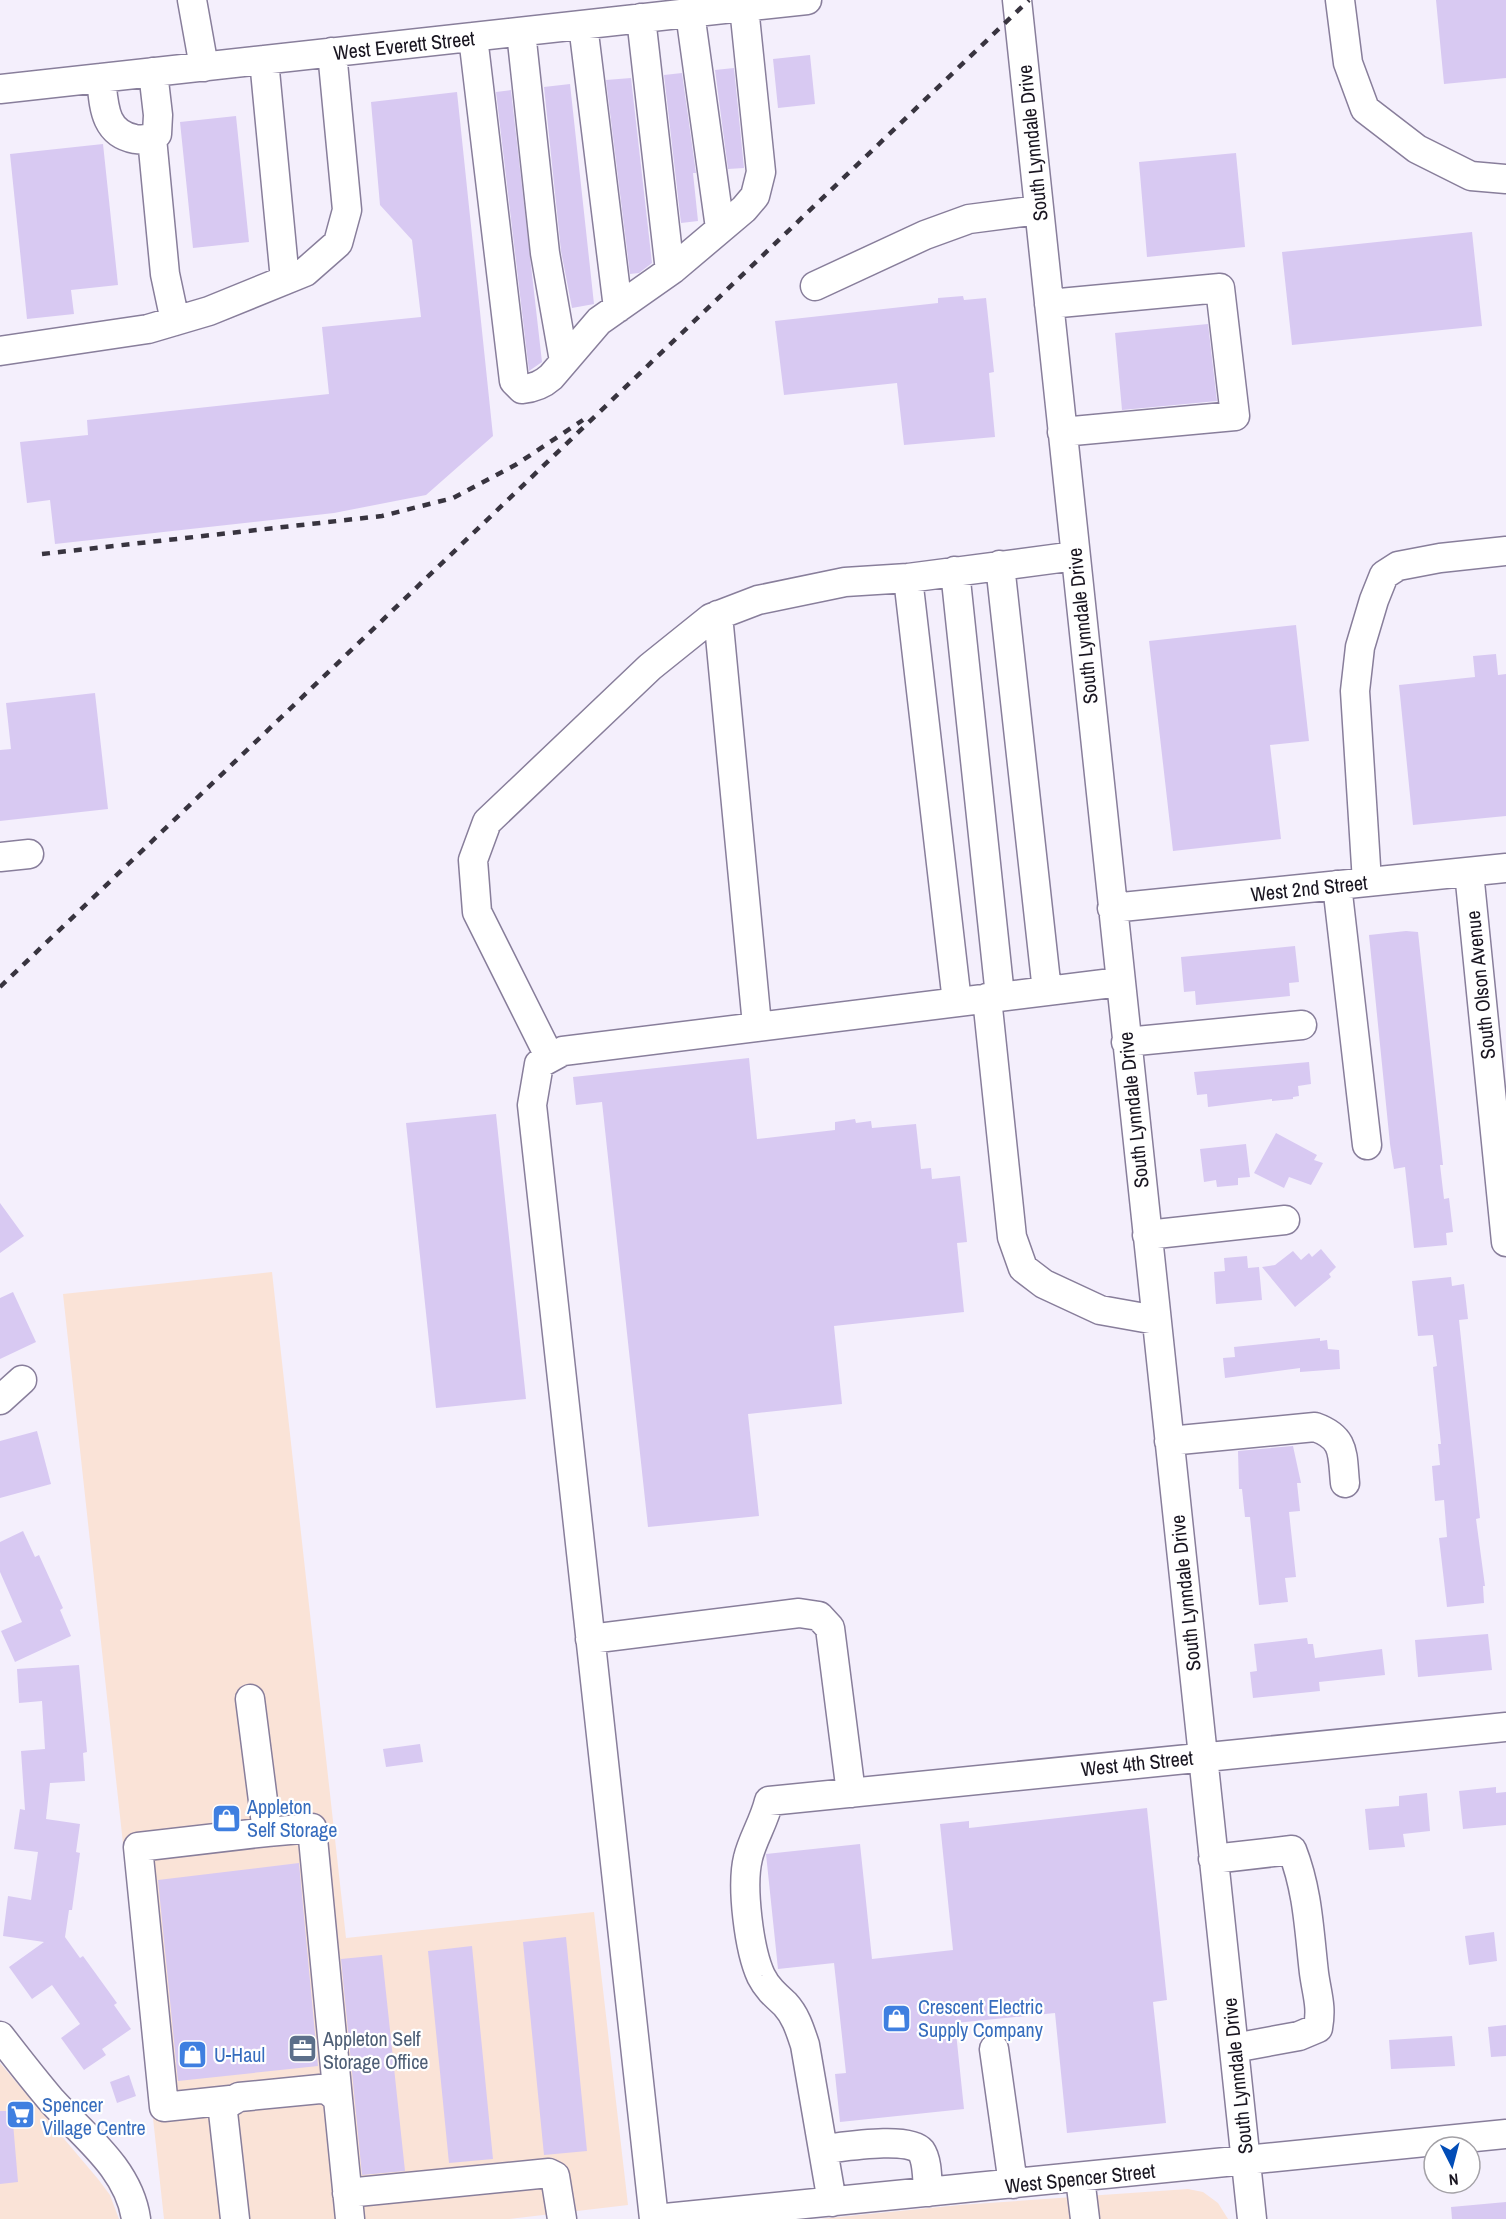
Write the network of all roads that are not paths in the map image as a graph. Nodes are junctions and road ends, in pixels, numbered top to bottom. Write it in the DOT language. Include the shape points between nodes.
graph roads {
  1 [pos="192,0"];
  2 [pos="807,0"];
  3 [pos="1017,0"];
  4 [pos="1340,0"];
  5 [pos="744,7"];
  6 [pos="631,13"];
  7 [pos="690,13"];
  8 [pos="583,25"];
  9 [pos="521,32"];
  10 [pos="474,37"];
  11 [pos="332,52"];
  12 [pos="264,60"];
  13 [pos="204,67"];
  14 [pos="153,72"];
  15 [pos="101,78"];
  16 [pos="0,89"];
  17 [pos="152,138"];
  18 [pos="1506,180"];
  19 [pos="1039,210"];
  20 [pos="720,228"];
  21 [pos="670,271"];
  22 [pos="285,280"];
  23 [pos="815,286"];
  24 [pos="1049,304"];
  25 [pos="618,308"];
  26 [pos="175,321"];
  27 [pos="0,351"];
  28 [pos="564,361"];
  29 [pos="1062,432"];
  30 [pos="1506,551"];
  31 [pos="1075,556"];
  32 [pos="1000,565"];
  33 [pos="955,571"];
  34 [pos="908,578"];
  35 [pos="718,615"];
  36 [pos="29,854"];
  37 [pos="0,857"];
  38 [pos="1506,868"];
  39 [pos="1469,872"];
  40 [pos="1367,882"];
  41 [pos="1337,885"];
  42 [pos="1112,908"];
  43 [pos="1120,982"];
  44 [pos="1047,991"];
  45 [pos="994,997"];
  46 [pos="957,1002"];
  47 [pos="757,1025"];
  48 [pos="1302,1026"];
  49 [pos="1126,1042"];
  50 [pos="550,1058"];
  51 [pos="1367,1144"];
  52 [pos="1285,1220"];
  53 [pos="1147,1236"];
  54 [pos="1506,1242"];
  55 [pos="1156,1320"];
  56 [pos="22,1380"];
  57 [pos="0,1400"];
  58 [pos="1169,1441"];
  59 [pos="1345,1483"];
  60 [pos="590,1639"];
  61 [pos="250,1699"];
  62 [pos="1506,1726"];
  63 [pos="1202,1756"];
  64 [pos="851,1793"];
  65 [pos="267,1832"];
  66 [pos="1213,1859"];
  67 [pos="0,2036"];
  68 [pos="1234,2048"];
  69 [pos="994,2049"];
  70 [pos="338,2099"];
  71 [pos="230,2100"];
  72 [pos="1506,2134"];
  73 [pos="824,2149"];
  74 [pos="1246,2161"];
  75 [pos="1080,2178"];
  76 [pos="1013,2184"];
  77 [pos="928,2192"];
  78 [pos="831,2202"];
  79 [pos="348,2206"];
  80 [pos="872,2208"];
  81 [pos="693,2217"];
  82 [pos="136,2219"];
  83 [pos="235,2219"];
  84 [pos="562,2219"];
  85 [pos="654,2219"];
  86 [pos="1085,2219"];
  87 [pos="1252,2219"];
  1 -- 13 [label="street"];
  2 -- 5 [label="street, West Everett Street"];
  3 -- 19 [label="street, South Lynndale Drive"];
  4 -- 18 [label="street" via="1348,63 1365,109 1417,149 1471,176"];
  5 -- 7 [label="street, West Everett Street"];
  5 -- 20 [label="street" via="760,178 755,196"];
  6 -- 7 [label="street, West Everett Street"];
  6 -- 8 [label="street, West Everett Street"];
  6 -- 21 [label="street"];
  7 -- 20 [label="street"];
  8 -- 9 [label="street, West Everett Street"];
  8 -- 25 [label="street"];
  9 -- 10 [label="street, West Everett Street"];
  9 -- 28 [label="street" via="545,254"];
  10 -- 11 [label="street, West Everett Street"];
  10 -- 28 [label="street" via="514,381 522,389 543,384"];
  11 -- 12 [label="street, West Everett Street"];
  11 -- 22 [label="street" via="347,210 339,243 304,272"];
  12 -- 13 [label="street, West Everett Street"];
  12 -- 22 [label="street"];
  13 -- 14 [label="street, West Everett Street"];
  14 -- 15 [label="street, West Everett Street"];
  14 -- 17 [label="street" via="158,115 157,134"];
  15 -- 16 [label="street, West Everett Street"];
  15 -- 17 [label="street" via="106,119 119,134"];
  17 -- 26 [label="street" via="165,274"];
  19 -- 23 [label="street" via="969,219"];
  19 -- 24 [label="street, South Lynndale Drive"];
  20 -- 21 [label="street"];
  21 -- 25 [label="street"];
  22 -- 26 [label="street"];
  24 -- 29 [label="street, South Lynndale Drive"];
  24 -- 29 [label="street" via="1220,288 1235,416"];
  25 -- 28 [label="street" via="599,321"];
  26 -- 27 [label="street" via="148,329"];
  29 -- 31 [label="street, South Lynndale Drive"];
  30 -- 40 [label="street" via="1398,566 1384,576 1360,647 1355,691"];
  31 -- 32 [label="street"];
  31 -- 42 [label="street, South Lynndale Drive"];
  32 -- 33 [label="street"];
  32 -- 44 [label="street"];
  33 -- 34 [label="street"];
  33 -- 45 [label="street"];
  34 -- 35 [label="street" via="834,585 758,600"];
  34 -- 46 [label="street"];
  35 -- 47 [label="street"];
  35 -- 50 [label="street" via="650,667 487,822 473,860 477,912"];
  36 -- 37 [label="street"];
  38 -- 39 [label="street, West 2nd Street"];
  39 -- 40 [label="street, West 2nd Street"];
  39 -- 54 [label="street, South Olson Avenue"];
  40 -- 41 [label="street, West 2nd Street"];
  41 -- 42 [label="street, West 2nd Street"];
  41 -- 51 [label="street"];
  42 -- 43 [label="street, South Lynndale Drive"];
  43 -- 44 [label="street"];
  43 -- 49 [label="street, South Lynndale Drive"];
  44 -- 45 [label="street"];
  45 -- 46 [label="street"];
  45 -- 55 [label="street" via="1012,1237 1023,1268 1044,1284 1101,1310"];
  46 -- 47 [label="street"];
  47 -- 50 [label="street" via="563,1051"];
  48 -- 49 [label="street"];
  49 -- 53 [label="street, South Lynndale Drive"];
  50 -- 60 [label="street" via="539,1064 532,1105"];
  52 -- 53 [label="street"];
  53 -- 55 [label="street, South Lynndale Drive"];
  55 -- 58 [label="street, South Lynndale Drive"];
  56 -- 57 [label="street"];
  58 -- 59 [label="street" via="1315,1427 1330,1432 1341,1444"];
  58 -- 63 [label="street, South Lynndale Drive"];
  60 -- 64 [label="street" via="799,1613 819,1616 830,1628"];
  60 -- 85 [label="street"];
  61 -- 65 [label="street"];
  62 -- 63 [label="street, West 4th Street"];
  63 -- 64 [label="street, West 4th Street"];
  63 -- 66 [label="street, South Lynndale Drive"];
  64 -- 73 [label="street, West 4th Street" via="769,1801 747,1868 752,1948 770,1991 797,2021"];
  65 -- 70 [label="street" via="312,1828"];
  65 -- 71 [label="street" via="138,1847 164,2107"];
  66 -- 68 [label="street, South Lynndale Drive"];
  66 -- 68 [label="street" via="1292,1850 1303,1879 1321,2010 1318,2028 1299,2036"];
  67 -- 82 [label="street" via="51,2100 109,2161 130,2195"];
  68 -- 74 [label="street, South Lynndale Drive"];
  69 -- 76 [label="street"];
  70 -- 71 [label="street" via="328,2090 320,2089"];
  70 -- 79 [label="street"];
  71 -- 83 [label="street" via="223,2112"];
  72 -- 74 [label="street, West Spencer Street"];
  73 -- 77 [label="street" via="910,2144 920,2150"];
  73 -- 78 [label="street"];
  74 -- 75 [label="street, West Spencer Street"];
  74 -- 87 [label="street, South Lynndale Drive"];
  75 -- 76 [label="street, West Spencer Street"];
  75 -- 86 [label="street"];
  76 -- 77 [label="street, West Spencer Street"];
  77 -- 80 [label="street, West Spencer Street"];
  78 -- 80 [label="street, West Spencer Street"];
  78 -- 81 [label="street, West Spencer Street"];
  79 -- 84 [label="street" via="549,2173 555,2176"];
  81 -- 85 [label="street, West Spencer Street"];
}
